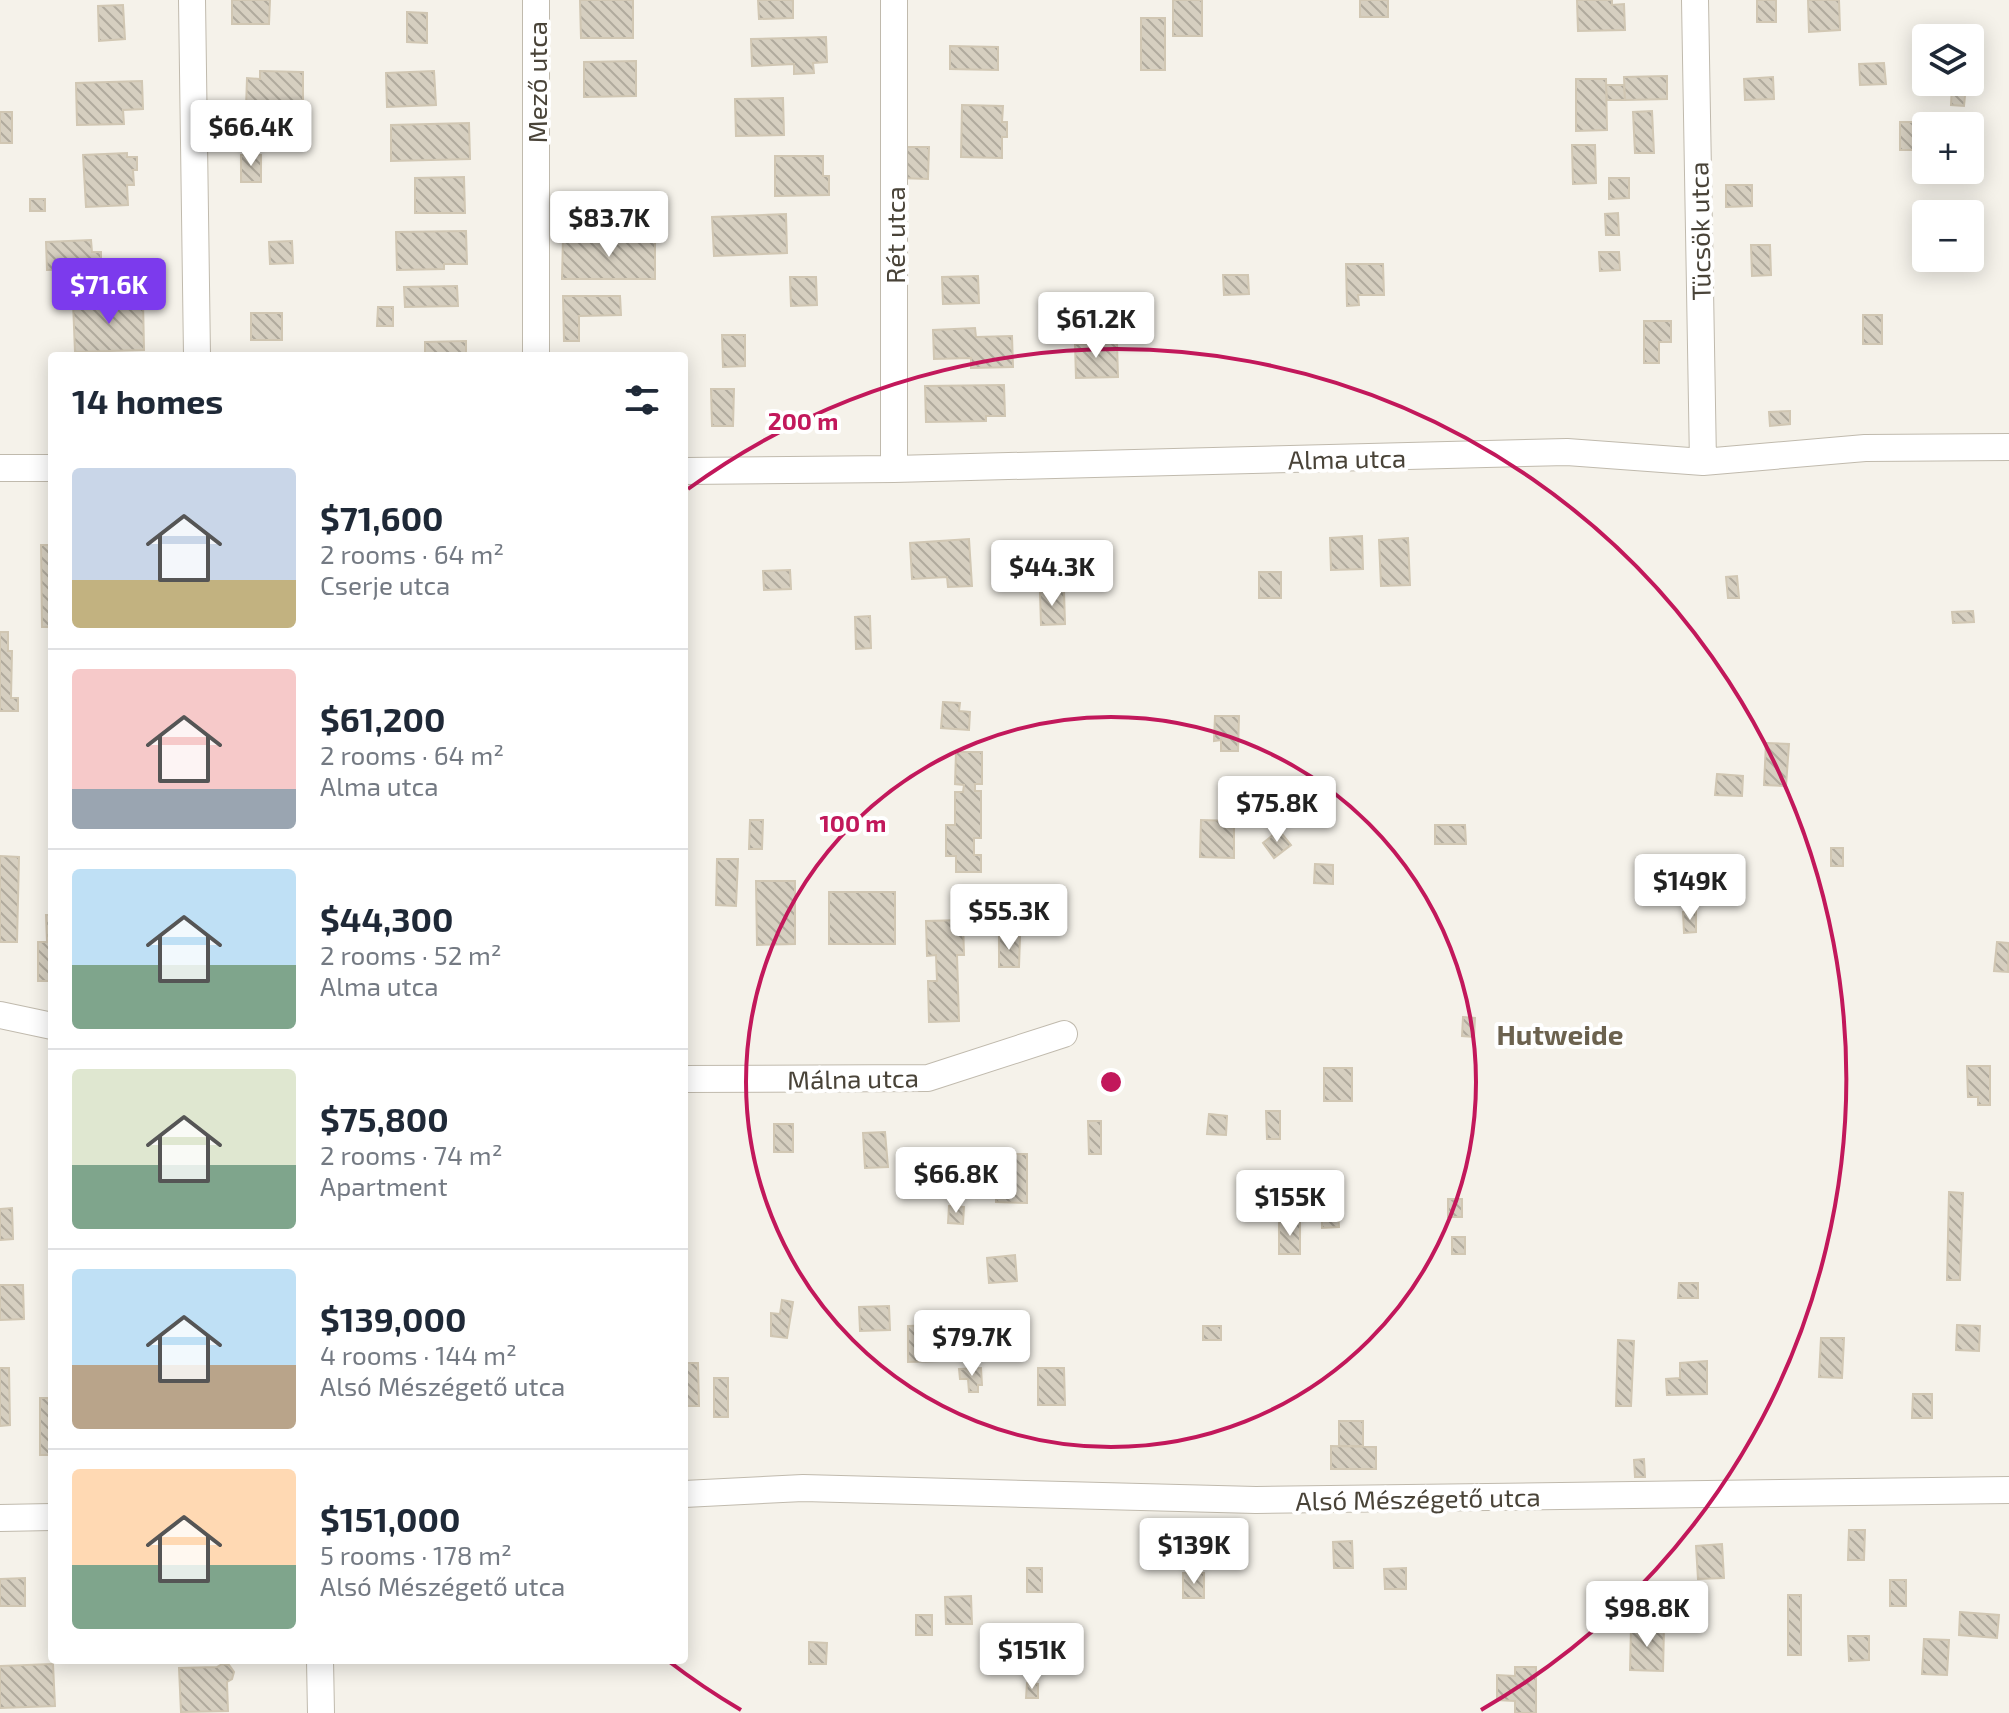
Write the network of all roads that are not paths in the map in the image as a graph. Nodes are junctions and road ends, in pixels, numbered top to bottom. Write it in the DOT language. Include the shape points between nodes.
graph roads {
  1 [pos="192,0"];
  2 [pos="536,0"];
  3 [pos="894,0"];
  4 [pos="1695,0"];
  5 [pos="197,352"];
  6 [pos="536,352"];
  7 [pos="2009,447"];
  8 [pos="1703,462"];
  9 [pos="0,468"];
  10 [pos="48,468"];
  11 [pos="894,469"];
  12 [pos="688,471"];
  13 [pos="0,1015"];
  14 [pos="48,1025"];
  15 [pos="1064,1034"];
  16 [pos="688,1079"];
  17 [pos="2009,1490"];
  18 [pos="688,1494"];
  19 [pos="48,1517"];
  20 [pos="0,1518"];
  21 [pos="320,1664"];
  22 [pos="321,1713"];
  1 -- 5 [label="street"];
  2 -- 6 [label="street, Mező utca"];
  3 -- 11 [label="street, Rét utca"];
  4 -- 8 [label="street, Tücsök utca"];
  7 -- 8 [label="street, Alma utca" via="1865,448"];
  8 -- 11 [label="street, Alma utca" via="1567,452"];
  9 -- 10 [label="street"];
  11 -- 12 [label="street, Alma utca"];
  13 -- 14 [label="street"];
  15 -- 16 [label="street, Málna utca" via="928,1078"];
  17 -- 18 [label="street, Alsó Mészégető utca" via="1256,1500 803,1488"];
  19 -- 20 [label="street"];
  21 -- 22 [label="street"];
}
